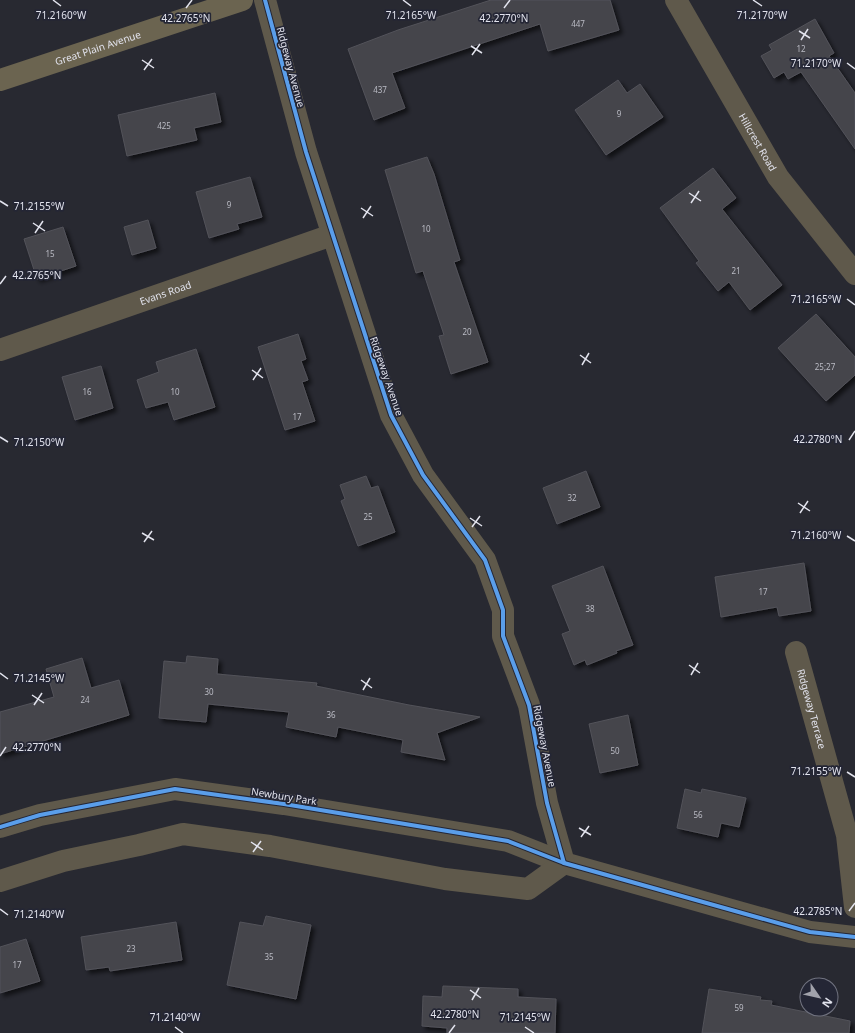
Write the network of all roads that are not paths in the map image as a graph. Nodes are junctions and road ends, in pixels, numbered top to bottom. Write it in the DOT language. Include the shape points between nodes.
graph roads {
  1 [pos="242,0"];
  2 [pos="265,0"];
  3 [pos="676,0"];
  4 [pos="0,80"];
  5 [pos="332,236"];
  6 [pos="855,274"];
  7 [pos="0,350"];
  8 [pos="796,652"];
  9 [pos="0,827"];
  10 [pos="564,863"];
  11 [pos="0,881"];
  12 [pos="855,907"];
  13 [pos="855,937"];
  1 -- 4 [label="main road, Great Plain Avenue"];
  2 -- 5 [label="street, Ridgeway Avenue" via="306,152"];
  3 -- 6 [label="street, Hillcrest Road" via="778,177"];
  5 -- 7 [label="street, Evans Road"];
  5 -- 10 [label="street, Ridgeway Avenue" via="391,415 423,475 485,560 503,610 503,636 529,705 547,803"];
  8 -- 12 [label="street, Ridgeway Terrace" via="847,835"];
  9 -- 10 [label="street, Newbury Park" via="40,815 175,789 508,841"];
  10 -- 11 [label="street" via="528,889 445,879 270,846 183,834 63,862"];
  10 -- 13 [label="street" via="810,932"];
}
